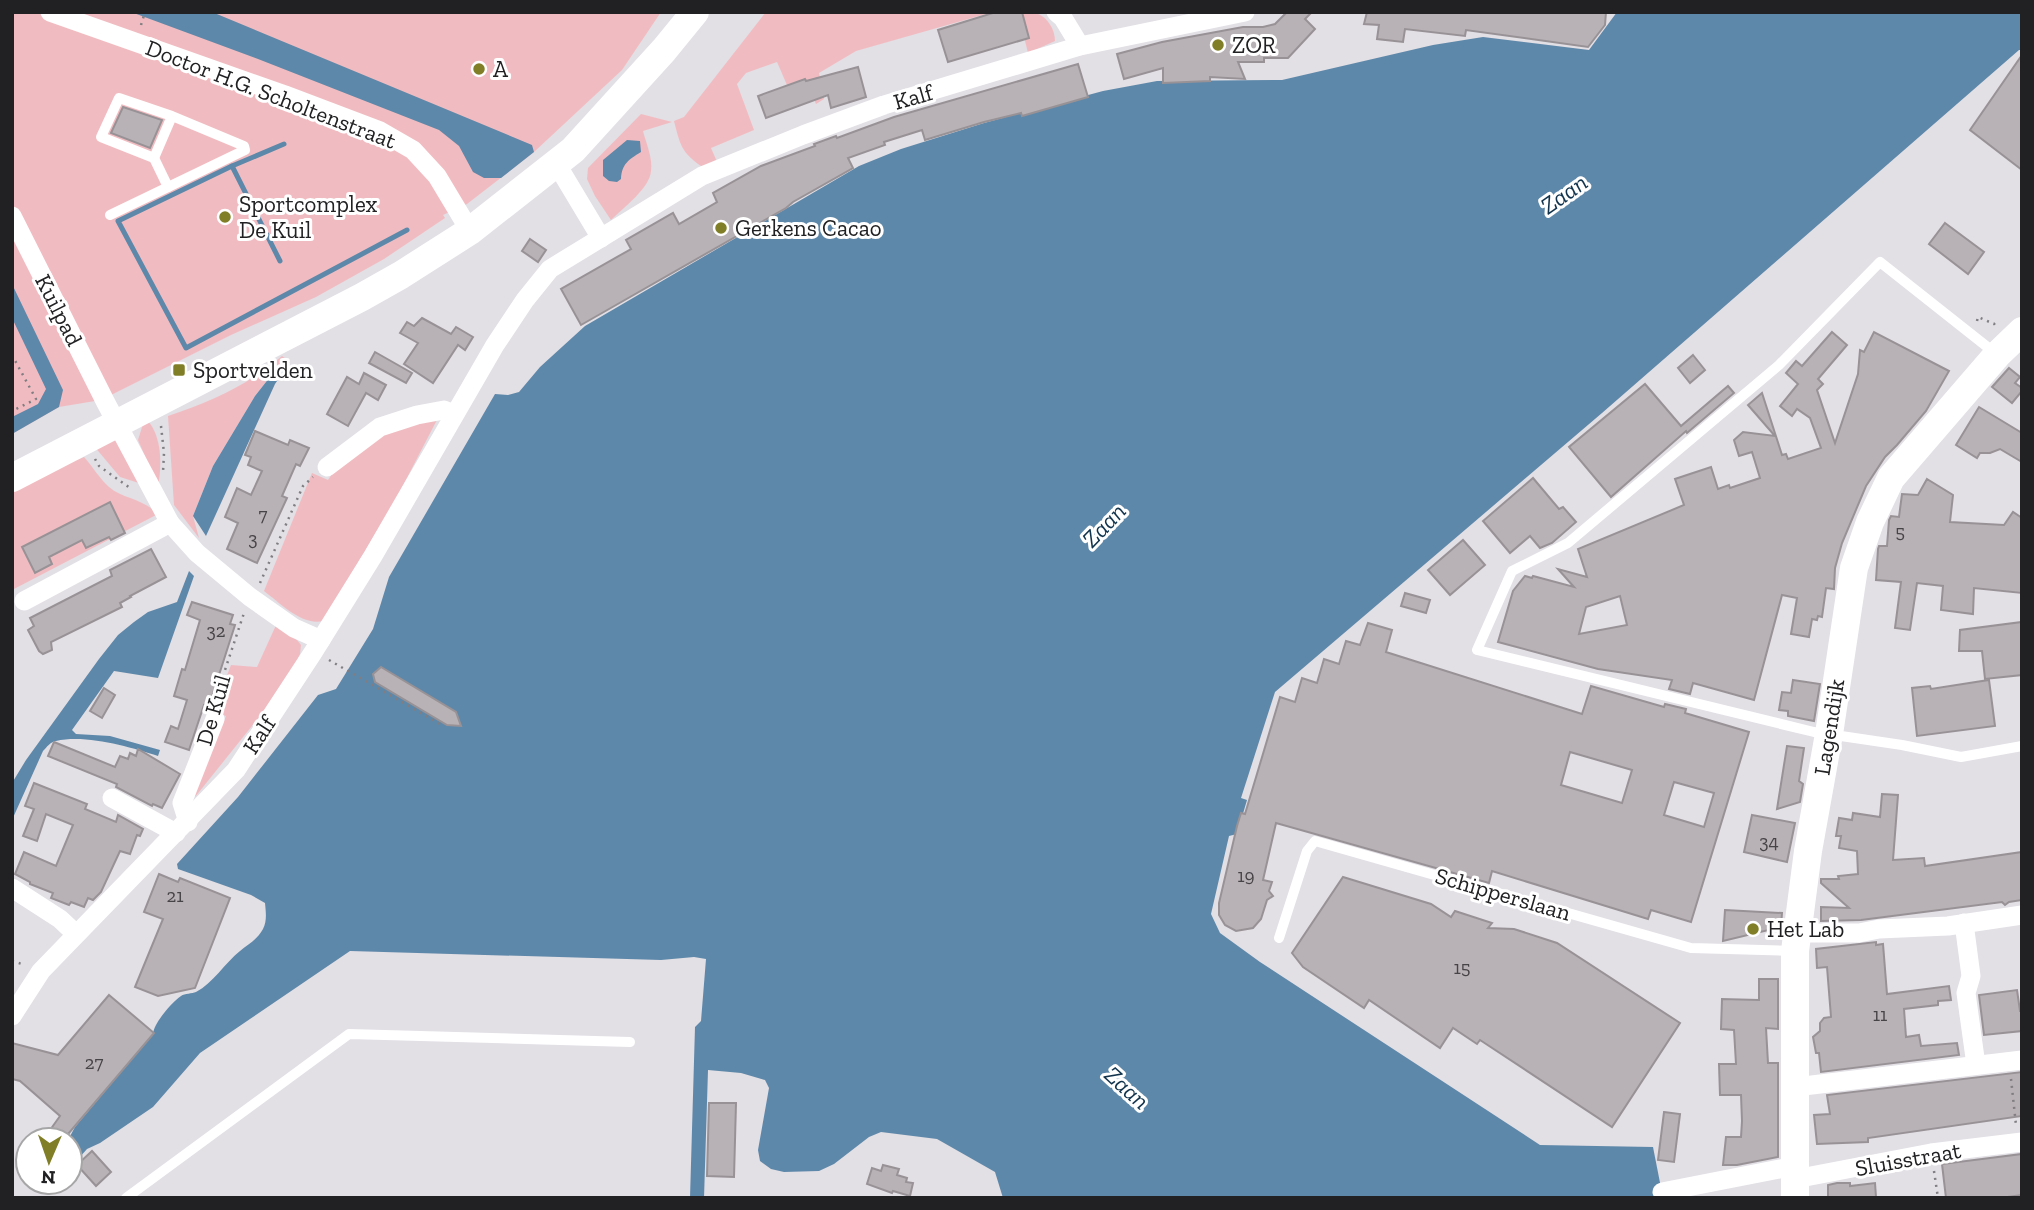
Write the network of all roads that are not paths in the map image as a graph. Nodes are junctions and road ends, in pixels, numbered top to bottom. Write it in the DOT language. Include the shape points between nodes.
graph roads {
  1 [pos="50,12"];
  2 [pos="695,12"];
  3 [pos="1056,12"];
  4 [pos="1245,12"];
  5 [pos="1080,46"];
  6 [pos="172,116"];
  7 [pos="154,158"];
  8 [pos="555,163"];
  9 [pos="167,187"];
  10 [pos="110,215"];
  11 [pos="12,216"];
  12 [pos="470,231"];
  13 [pos="601,238"];
  14 [pos="2011,325"];
  15 [pos="1997,355"];
  16 [pos="112,414"];
  17 [pos="454,414"];
  18 [pos="327,467"];
  19 [pos="12,478"];
  20 [pos="166,514"];
  21 [pos="24,601"];
  22 [pos="318,646"];
  23 [pos="215,719"];
  24 [pos="1829,734"];
  25 [pos="2022,746"];
  26 [pos="112,799"];
  27 [pos="182,827"];
  28 [pos="12,888"];
  29 [pos="2022,915"];
  30 [pos="1964,923"];
  31 [pos="76,934"];
  32 [pos="1279,937"];
  33 [pos="1796,942"];
  34 [pos="12,1016"];
  35 [pos="630,1042"];
  36 [pos="2015,1060"];
  37 [pos="1976,1065"];
  38 [pos="1795,1087"];
  39 [pos="2020,1142"];
  40 [pos="1795,1181"];
  41 [pos="1662,1192"];
  42 [pos="126,1198"];
  1 -- 12 [label="street, Doctor H.G. Scholtenstraat" via="380,131 413,150 437,176"];
  2 -- 8 [label="street" via="573,150"];
  3 -- 5 [label="street"];
  4 -- 5 [label="street, Kalf"];
  5 -- 13 [label="street, Kalf" via="884,105 803,135 702,176"];
  6 -- 7 [label="lane"];
  6 -- 7 [label="lane" via="119,97 101,137"];
  6 -- 9 [label="lane" via="245,150"];
  7 -- 9 [label="lane"];
  8 -- 12 [label="street"];
  8 -- 13 [label="street"];
  9 -- 10 [label="lane"];
  11 -- 16 [label="street, Kuilpad"];
  12 -- 16 [label="street" via="362,298 152,405"];
  13 -- 17 [label="street, Kalf" via="542,279"];
  14 -- 15 [label="street, Lagendijk"];
  15 -- 24 [label="street, Lagendijk" via="1891,478 1870,522 1854,568"];
  15 -- 24 [label="lane" via="1880,262 1779,365 1568,544 1512,571 1477,650"];
  16 -- 19 [label="street" via="84,440"];
  16 -- 20 [label="street"];
  17 -- 18 [label="street" via="444,410 380,427"];
  17 -- 22 [label="street, Kalf"];
  20 -- 21 [label="street"];
  20 -- 22 [label="street" via="197,553"];
  22 -- 27 [label="street, Kalf" via="236,770"];
  23 -- 27 [label="street, De Kuil" via="182,803"];
  24 -- 25 [label="lane" via="1961,757"];
  24 -- 33 [label="street, Lagendijk"];
  26 -- 27 [label="street"];
  27 -- 31 [label="street, Kalf"];
  28 -- 31 [label="street"];
  29 -- 30 [label="street"];
  30 -- 33 [label="street"];
  30 -- 37 [label="street" via="1971,976 1966,993"];
  31 -- 34 [label="street, Kalf" via="41,971"];
  32 -- 33 [label="lane, Schipperslaan" via="1307,851 1315,841 1691,948"];
  33 -- 38 [label="street, Lagendijk"];
  35 -- 42 [label="lane" via="349,1034"];
  36 -- 37 [label="street"];
  37 -- 38 [label="street"];
  38 -- 40 [label="street, Lagendijk"];
  39 -- 40 [label="street, Sluisstraat" via="1931,1153"];
  40 -- 41 [label="street, Sluisstraat"];
}
